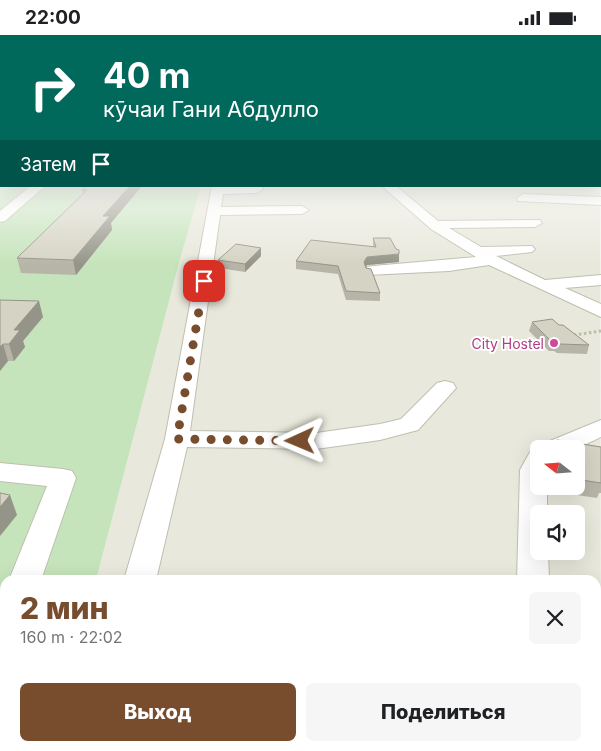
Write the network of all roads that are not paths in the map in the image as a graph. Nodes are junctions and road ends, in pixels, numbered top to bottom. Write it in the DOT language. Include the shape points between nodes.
graph roads {
  1 [pos="24,198"];
  2 [pos="216,198"];
  3 [pos="231,198"];
  4 [pos="402,198"];
  5 [pos="535,198"];
  6 [pos="601,201"];
  7 [pos="302,210"];
  8 [pos="0,218"];
  9 [pos="535,223"];
  10 [pos="436,225"];
  11 [pos="527,249"];
  12 [pos="485,256"];
  13 [pos="373,271"];
  14 [pos="601,280"];
  15 [pos="542,285"];
  16 [pos="601,311"];
  17 [pos="445,388"];
  18 [pos="601,428"];
  19 [pos="177,439"];
  20 [pos="574,440"];
  21 [pos="0,472"];
  22 [pos="535,495"];
  23 [pos="27,575"];
  24 [pos="141,575"];
  25 [pos="533,575"];
  1 -- 8 [label="street"];
  2 -- 19 [label="street"];
  3 -- 7 [label="street"];
  4 -- 10 [label="street"];
  5 -- 6 [label="street"];
  9 -- 10 [label="street"];
  10 -- 12 [label="street"];
  11 -- 12 [label="street"];
  12 -- 13 [label="street" via="449,266"];
  12 -- 15 [label="street"];
  14 -- 15 [label="street"];
  15 -- 16 [label="street"];
  17 -- 19 [label="street" via="409,425 380,432 316,441"];
  18 -- 20 [label="street"];
  19 -- 24 [label="street"];
  21 -- 23 [label="street" via="63,478"];
  22 -- 25 [label="street"];
}
